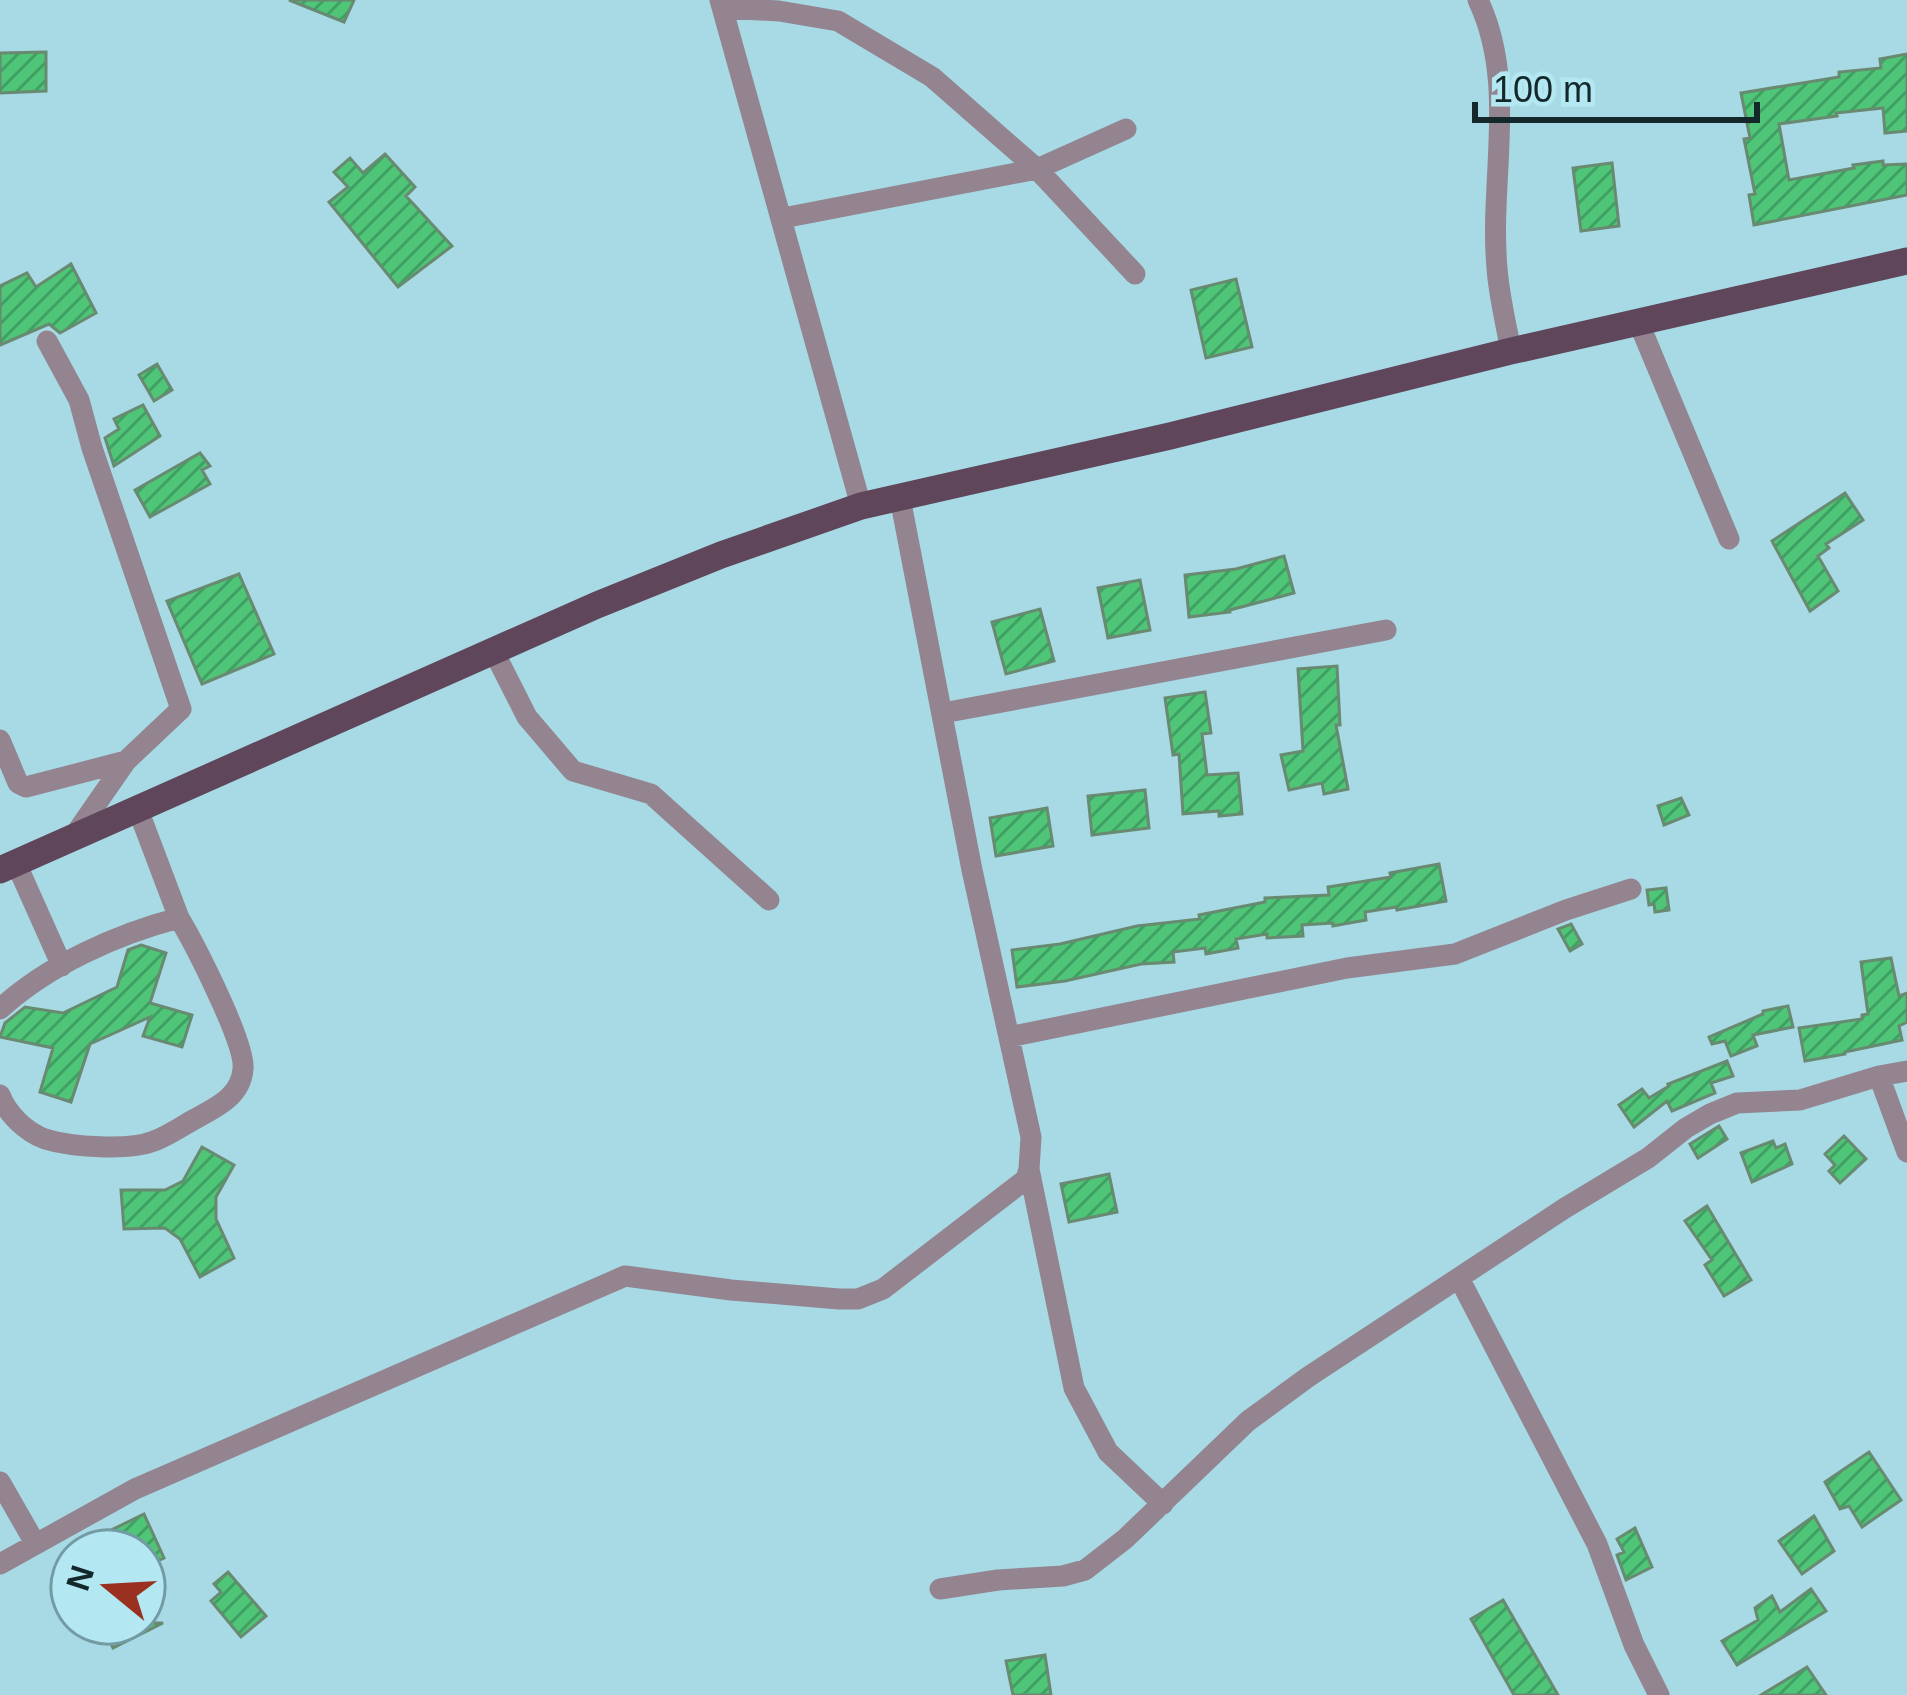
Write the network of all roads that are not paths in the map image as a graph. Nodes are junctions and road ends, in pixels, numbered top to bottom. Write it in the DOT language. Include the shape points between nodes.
graph roads {
  1 [pos="1478,0"];
  2 [pos="722,4"];
  3 [pos="1126,129"];
  4 [pos="1036,170"];
  5 [pos="783,218"];
  6 [pos="1907,261"];
  7 [pos="1135,274"];
  8 [pos="1638,321"];
  9 [pos="47,341"];
  10 [pos="1511,351"];
  11 [pos="900,498"];
  12 [pos="861,506"];
  13 [pos="1729,539"];
  14 [pos="1386,630"];
  15 [pos="493,650"];
  16 [pos="943,713"];
  17 [pos="0,740"];
  18 [pos="126,761"];
  19 [pos="137,807"];
  20 [pos="74,836"];
  21 [pos="8,866"];
  22 [pos="1631,890"];
  23 [pos="769,900"];
  24 [pos="179,918"];
  25 [pos="62,966"];
  26 [pos="0,1009"];
  27 [pos="1009,1036"];
  28 [pos="1907,1071"];
  29 [pos="1879,1076"];
  30 [pos="0,1095"];
  31 [pos="1907,1152"];
  32 [pos="1029,1169"];
  33 [pos="1459,1277"];
  34 [pos="0,1482"];
  35 [pos="1162,1504"];
  36 [pos="35,1543"];
  37 [pos="0,1564"];
  38 [pos="940,1589"];
  39 [pos="1659,1695"];
  1 -- 10 [label="street" via="1497,50 1497,267"];
  2 -- 4 [label="street" via="838,21 932,76"];
  2 -- 5 [label="street"];
  3 -- 4 [label="street"];
  4 -- 5 [label="street"];
  4 -- 7 [label="street"];
  5 -- 12 [label="street"];
  6 -- 8 [label="main road"];
  8 -- 10 [label="main road"];
  8 -- 13 [label="street"];
  9 -- 18 [label="street" via="79,400 181,709"];
  10 -- 11 [label="main road"];
  11 -- 12 [label="main road"];
  11 -- 16 [label="street"];
  12 -- 15 [label="main road"];
  14 -- 16 [label="street"];
  15 -- 19 [label="main road"];
  15 -- 23 [label="street" via="526,717 573,771 651,794"];
  16 -- 27 [label="street"];
  17 -- 18 [label="street" via="26,787"];
  18 -- 20 [label="street"];
  19 -- 20 [label="main road"];
  19 -- 24 [label="street"];
  20 -- 21 [label="main road"];
  21 -- 25 [label="street"];
  22 -- 27 [label="street" via="1455,955 1347,968"];
  24 -- 25 [label="street"];
  24 -- 30 [label="street" via="244,1062 231,1095 152,1142 112,1148 44,1138 23,1126"];
  25 -- 26 [label="street"];
  27 -- 32 [label="street"];
  28 -- 29 [label="street"];
  29 -- 31 [label="street"];
  29 -- 33 [label="street" via="1800,1100 1737,1103 1710,1114"];
  32 -- 35 [label="street" via="1074,1388 1108,1453"];
  32 -- 36 [label="street" via="979,1217 884,1289 858,1299 625,1276 135,1489"];
  33 -- 35 [label="street" via="1248,1421"];
  33 -- 39 [label="street" via="1597,1544"];
  34 -- 36 [label="street"];
  35 -- 38 [label="street" via="1084,1570"];
  36 -- 37 [label="street"];
}
